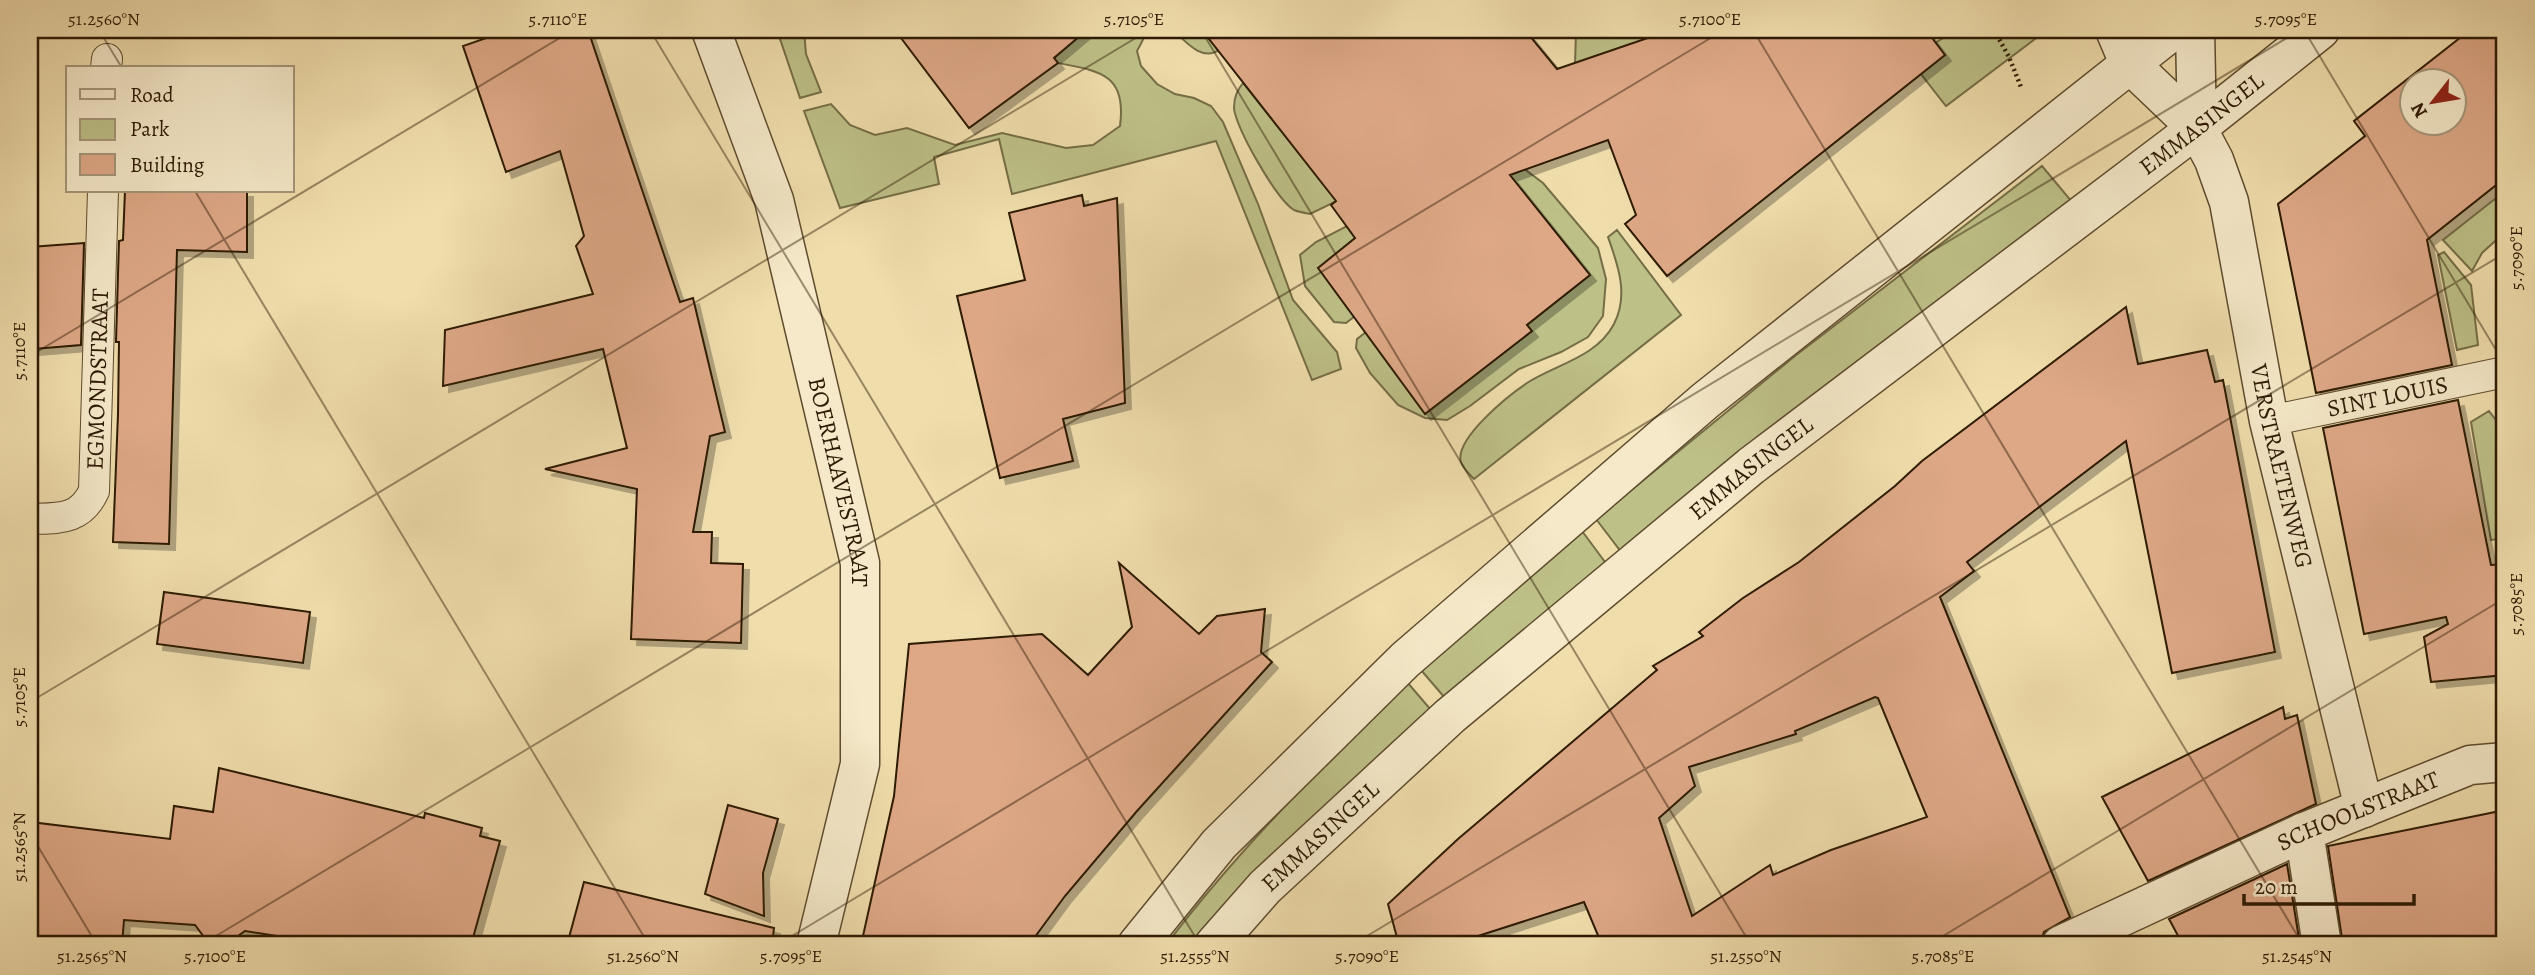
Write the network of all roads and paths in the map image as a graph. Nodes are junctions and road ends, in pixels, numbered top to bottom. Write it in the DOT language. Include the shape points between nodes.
graph roads {
  1 [pos="711,30"];
  2 [pos="1994,30"];
  3 [pos="2173,30"];
  4 [pos="2195,30"];
  5 [pos="2320,30"];
  6 [pos="2122,46"];
  7 [pos="2197,128"];
  8 [pos="2040,134"];
  9 [pos="103,192"];
  10 [pos="2505,372"];
  11 [pos="2269,421"];
  12 [pos="30,519"];
  13 [pos="2505,762"];
  14 [pos="2364,808"];
  15 [pos="2304,832"];
  16 [pos="816,945"];
  17 [pos="1137,945"];
  18 [pos="1214,945"];
  19 [pos="2061,945"];
  20 [pos="2322,945"];
  1 -- 16 [label="street, BOERHAAVESTRAAT" via="774,200 860,563 860,764"];
  2 -- 8 [label="path"];
  3 -- 6 [label="street"];
  4 -- 7 [label="street"];
  5 -- 7 [label="street, EMMASINGEL"];
  6 -- 7 [label="street"];
  6 -- 8 [label="street"];
  7 -- 11 [label="street, VERSTRAETENWEG" via="2228,202"];
  7 -- 18 [label="street, EMMASINGEL" via="1751,466 1450,716 1265,887"];
  8 -- 17 [label="street" via="1706,400 1405,660 1219,844"];
  9 -- 12 [label="lane, EGMONDSTRAAT" via="94,491 77,513"];
  10 -- 11 [label="lane, SINT LOUIS"];
  11 -- 14 [label="street, VERSTRAETENWEG"];
  13 -- 14 [label="street, SCHOOLSTRAAT" via="2470,765"];
  14 -- 15 [label="street, SCHOOLSTRAAT"];
  15 -- 19 [label="street, SCHOOLSTRAAT"];
  15 -- 20 [label="street"];
}
